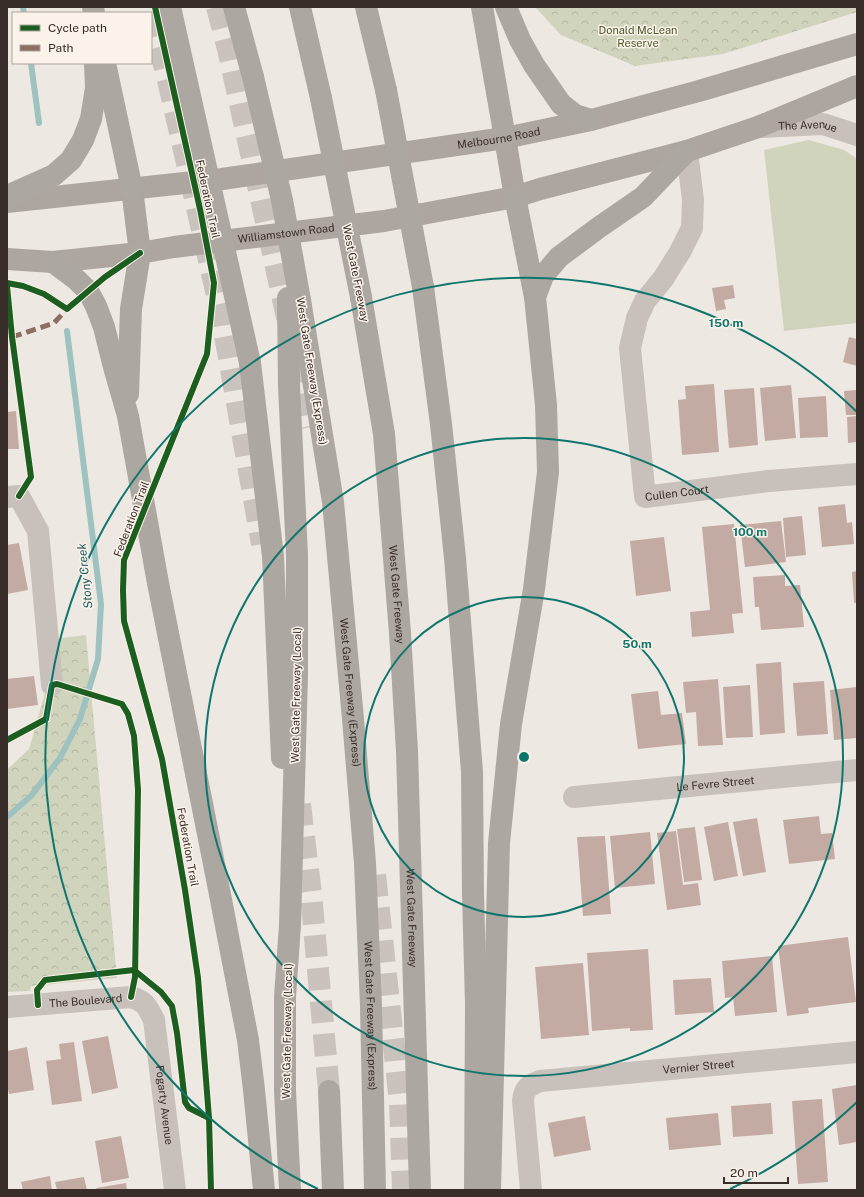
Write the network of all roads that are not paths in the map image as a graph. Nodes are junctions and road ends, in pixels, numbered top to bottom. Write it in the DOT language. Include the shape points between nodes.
graph roads {
  1 [pos="170,7"];
  2 [pos="234,7"];
  3 [pos="300,7"];
  4 [pos="366,7"];
  5 [pos="482,7"];
  6 [pos="506,7"];
  7 [pos="857,44"];
  8 [pos="95,64"];
  9 [pos="105,64"];
  10 [pos="857,86"];
  11 [pos="591,120"];
  12 [pos="758,127"];
  13 [pos="857,135"];
  14 [pos="505,138"];
  15 [pos="687,151"];
  16 [pos="132,189"];
  17 [pos="7,196"];
  18 [pos="515,197"];
  19 [pos="7,202"];
  20 [pos="140,253"];
  21 [pos="7,259"];
  22 [pos="53,262"];
  23 [pos="535,296"];
  24 [pos="294,299"];
  25 [pos="128,416"];
  26 [pos="857,474"];
  27 [pos="13,497"];
  28 [pos="52,685"];
  29 [pos="857,770"];
  30 [pos="574,797"];
  31 [pos="290,925"];
  32 [pos="7,1007"];
  33 [pos="154,1020"];
  34 [pos="857,1052"];
  35 [pos="329,1091"];
  36 [pos="175,1190"];
  37 [pos="264,1190"];
  38 [pos="290,1190"];
  39 [pos="333,1190"];
  40 [pos="375,1190"];
  41 [pos="420,1190"];
  42 [pos="475,1190"];
  43 [pos="490,1190"];
  44 [pos="531,1190"];
  1 -- 31 [label="highway, bridge" via="250,363 274,556"];
  2 -- 24 [label="highway, West Gate Freeway (Local), bridge" via="282,200"];
  3 -- 41 [label="highway, West Gate Freeway, bridge" via="322,98 361,297 384,434 407,751"];
  4 -- 42 [label="highway, bridge" via="386,90 423,287 455,558 472,772 476,1004"];
  5 -- 14 [label="highway"];
  6 -- 11 [label="highway" via="534,66 561,104 575,115"];
  7 -- 11 [label="main road, Melbourne Road"];
  8 -- 17 [label="highway" via="96,88 91,119 83,140 71,160 54,175"];
  9 -- 16 [label="highway"];
  10 -- 12 [label="main road"];
  11 -- 14 [label="main road, Melbourne Road"];
  12 -- 13 [label="street, The Avenue" via="823,124"];
  12 -- 15 [label="main road"];
  14 -- 16 [label="main road, Melbourne Road" via="222,179"];
  14 -- 18 [label="main road"];
  15 -- 18 [label="main road"];
  15 -- 23 [label="highway" via="643,197 559,257 543,276"];
  15 -- 26 [label="street, Cullen Court" via="693,200 692,228 663,280 645,301 637,318 630,348 645,497 769,481"];
  16 -- 19 [label="main road"];
  16 -- 20 [label="main road"];
  18 -- 20 [label="main road, Williamstown Road" via="384,221"];
  18 -- 23 [label="highway"];
  20 -- 22 [label="main road, Williamstown Road"];
  20 -- 25 [label="highway" via="131,309"];
  21 -- 22 [label="main road, Williamstown Road"];
  22 -- 25 [label="highway" via="88,291 96,306"];
  23 -- 43 [label="highway" via="546,405 548,472 534,589 511,724 499,844"];
  24 -- 31 [label="highway, West Gate Freeway (Local)" via="289,386 297,555 297,668"];
  24 -- 40 [label="highway, West Gate Freeway (Express)" via="333,502 353,719 365,863"];
  25 -- 37 [label="highway" via="158,583 247,1033"];
  27 -- 28 [label="street" via="38,531"];
  29 -- 30 [label="street, Le Fevre Street"];
  31 -- 38 [label="highway, West Gate Freeway (Local)" via="285,996 285,1091"];
  32 -- 33 [label="street, The Boulevard" via="131,998 142,1001"];
  33 -- 36 [label="street, Fogarty Avenue"];
  34 -- 44 [label="street, Vernier Street" via="540,1081 528,1086 523,1094 523,1102"];
  35 -- 39 [label="highway"];
}
